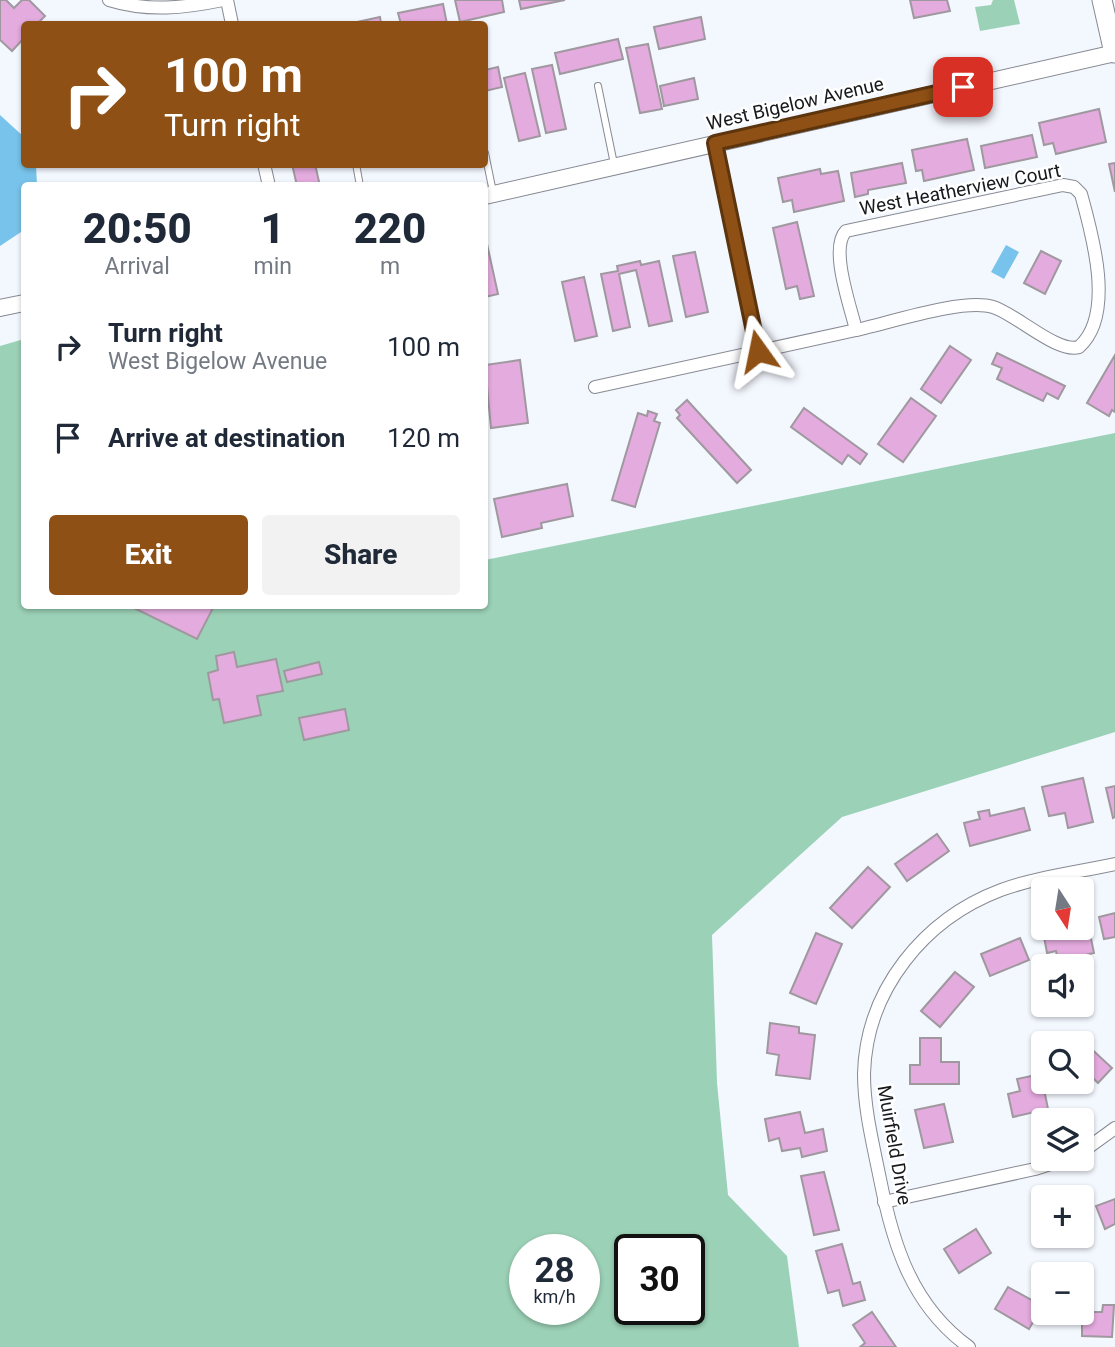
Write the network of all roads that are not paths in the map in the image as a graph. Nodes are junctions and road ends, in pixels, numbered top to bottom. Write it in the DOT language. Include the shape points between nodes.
graph roads {
  1 [pos="109,0"];
  2 [pos="225,0"];
  3 [pos="1102,0"];
  4 [pos="231,21"];
  5 [pos="1114,53"];
  6 [pos="598,86"];
  7 [pos="715,143"];
  8 [pos="614,166"];
  9 [pos="489,195"];
  10 [pos="21,304"];
  11 [pos="0,308"];
  12 [pos="856,330"];
  13 [pos="758,351"];
  14 [pos="595,387"];
  15 [pos="1115,864"];
  16 [pos="1115,1128"];
  17 [pos="1094,1143"];
  18 [pos="1031,1170"];
  19 [pos="884,1202"];
  20 [pos="969,1347"];
  1 -- 2 [label="street" via="146,8"];
  2 -- 4 [label="street"];
  3 -- 5 [label="main road"];
  5 -- 7 [label="street, West Bigelow Avenue"];
  6 -- 8 [label="lane"];
  7 -- 8 [label="street, West Bigelow Avenue"];
  7 -- 13 [label="street"];
  8 -- 9 [label="street, West Bigelow Avenue"];
  10 -- 11 [label="street"];
  12 -- 12 [label="street, West Heatherview Court" via="975,305 996,308 1064,347 1079,346 1097,324 1102,295 1078,190 1063,185 846,231 838,250"];
  12 -- 13 [label="street"];
  13 -- 14 [label="street"];
  15 -- 19 [label="street, Muirfield Drive" via="983,897 944,920 898,969 877,1008 864,1074"];
  16 -- 17 [label="street"];
  18 -- 19 [label="street"];
  19 -- 20 [label="street, Muirfield Drive" via="896,1248 915,1288 942,1324"];
}
